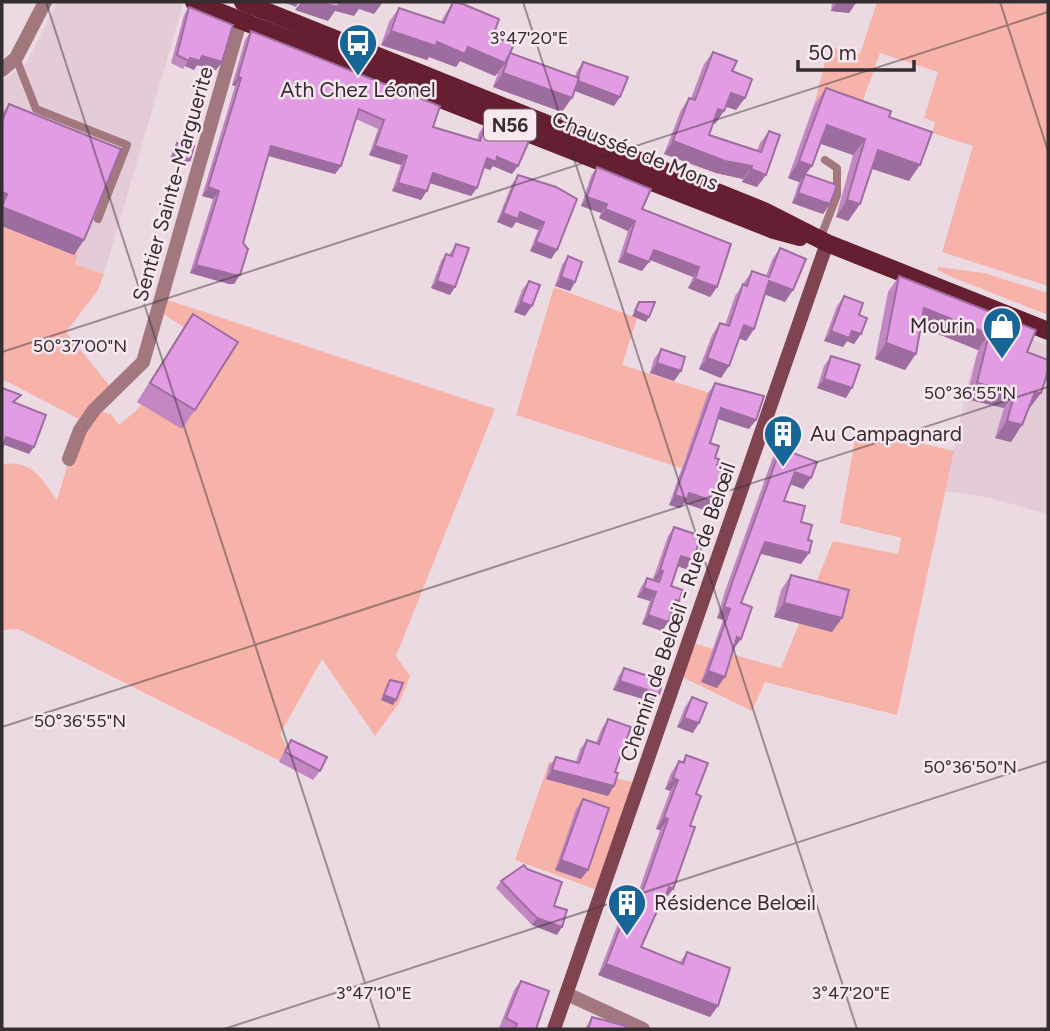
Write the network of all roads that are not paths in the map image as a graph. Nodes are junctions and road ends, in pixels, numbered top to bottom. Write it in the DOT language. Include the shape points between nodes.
graph roads {
  1 [pos="45,2"];
  2 [pos="194,2"];
  3 [pos="243,6"];
  4 [pos="16,58"];
  5 [pos="2,70"];
  6 [pos="825,160"];
  7 [pos="98,219"];
  8 [pos="823,241"];
  9 [pos="1048,331"];
  10 [pos="69,459"];
  11 [pos="567,994"];
  12 [pos="554,1029"];
  13 [pos="643,1029"];
  1 -- 4 [label="street"];
  2 -- 3 [label="main road, Chaussée de Mons / N56"];
  3 -- 8 [label="main road, Chaussée de Mons / N56" via="774,230"];
  3 -- 10 [label="street, Sentier Sainte-Marguerite" via="143,362 94,410"];
  4 -- 5 [label="street"];
  4 -- 7 [label="lane" via="36,109 127,145"];
  6 -- 8 [label="lane" via="837,169 837,195"];
  8 -- 9 [label="main road, Chaussée de Mons / N56"];
  8 -- 11 [label="street, Chemin de Belœil - Rue de Belœil"];
  11 -- 12 [label="street, Chemin de Belœil - Rue de Belœil"];
  11 -- 13 [label="street"];
}
